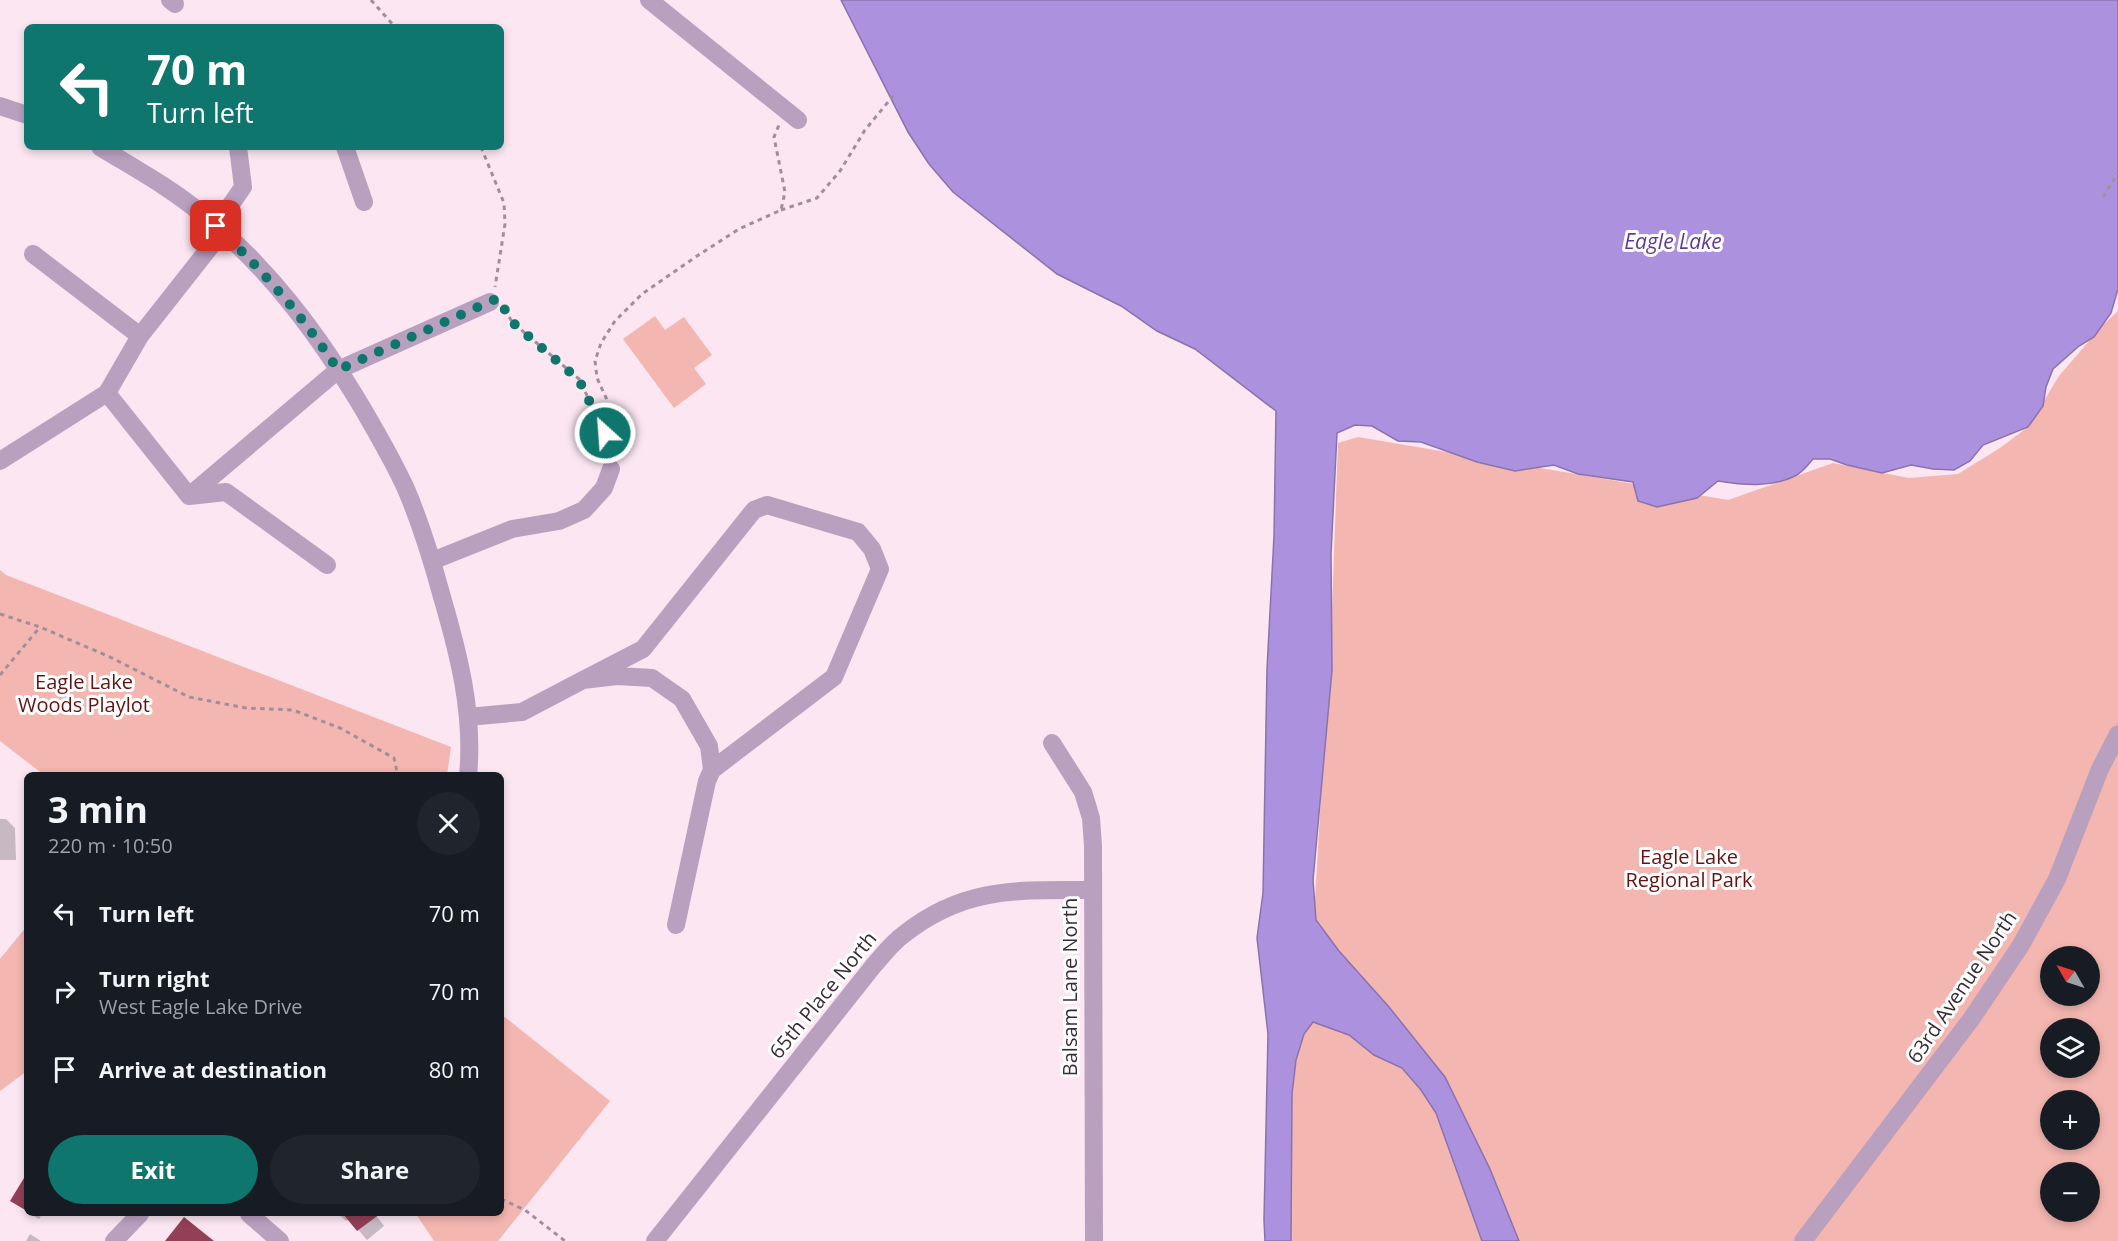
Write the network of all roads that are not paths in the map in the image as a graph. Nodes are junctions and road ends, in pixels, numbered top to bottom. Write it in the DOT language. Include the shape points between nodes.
graph roads {
  1 [pos="649,0"];
  2 [pos="0,106"];
  3 [pos="24,114"];
  4 [pos="791,115"];
  5 [pos="104,150"];
  6 [pos="238,150"];
  7 [pos="346,150"];
  8 [pos="364,202"];
  9 [pos="219,229"];
  10 [pos="33,254"];
  11 [pos="494,300"];
  12 [pos="141,336"];
  13 [pos="338,370"];
  14 [pos="107,393"];
  15 [pos="0,461"];
  16 [pos="611,469"];
  17 [pos="189,496"];
  18 [pos="432,561"];
  19 [pos="327,565"];
  20 [pos="583,680"];
  21 [pos="468,717"];
  22 [pos="2118,734"];
  23 [pos="1052,743"];
  24 [pos="712,770"];
  25 [pos="468,772"];
  26 [pos="1092,890"];
  27 [pos="676,925"];
  28 [pos="138,1216"];
  29 [pos="251,1216"];
  30 [pos="114,1241"];
  31 [pos="280,1241"];
  32 [pos="655,1241"];
  33 [pos="1094,1241"];
  34 [pos="1803,1241"];
  1 -- 4 [label="street"];
  2 -- 3 [label="street"];
  5 -- 9 [label="street" via="159,183"];
  6 -- 9 [label="street" via="243,187"];
  7 -- 8 [label="street"];
  9 -- 12 [label="street"];
  9 -- 13 [label="street" via="280,290"];
  10 -- 12 [label="street"];
  11 -- 13 [label="street"];
  12 -- 14 [label="street"];
  13 -- 17 [label="street"];
  13 -- 18 [label="street" via="405,487"];
  14 -- 15 [label="street"];
  14 -- 17 [label="street"];
  16 -- 18 [label="street" via="604,488 584,510 559,521 512,529"];
  17 -- 19 [label="street" via="226,492"];
  18 -- 21 [label="street" via="459,656"];
  20 -- 21 [label="street" via="522,712"];
  20 -- 24 [label="street" via="617,676 652,678 682,699 709,746"];
  20 -- 24 [label="street" via="643,649 754,510 767,505 858,532 872,549 880,569 834,677"];
  21 -- 25 [label="street"];
  22 -- 34 [label="street, 63rd Avenue North" via="2100,769 2057,879 2021,945 1972,1018"];
  23 -- 26 [label="street, Balsam Lane North" via="1083,792 1091,818"];
  24 -- 27 [label="street"];
  26 -- 32 [label="street, 65th Place North" via="997,892 963,900 933,914 902,936 873,965"];
  26 -- 33 [label="street, Balsam Lane North"];
  28 -- 30 [label="street"];
  29 -- 31 [label="street"];
}
